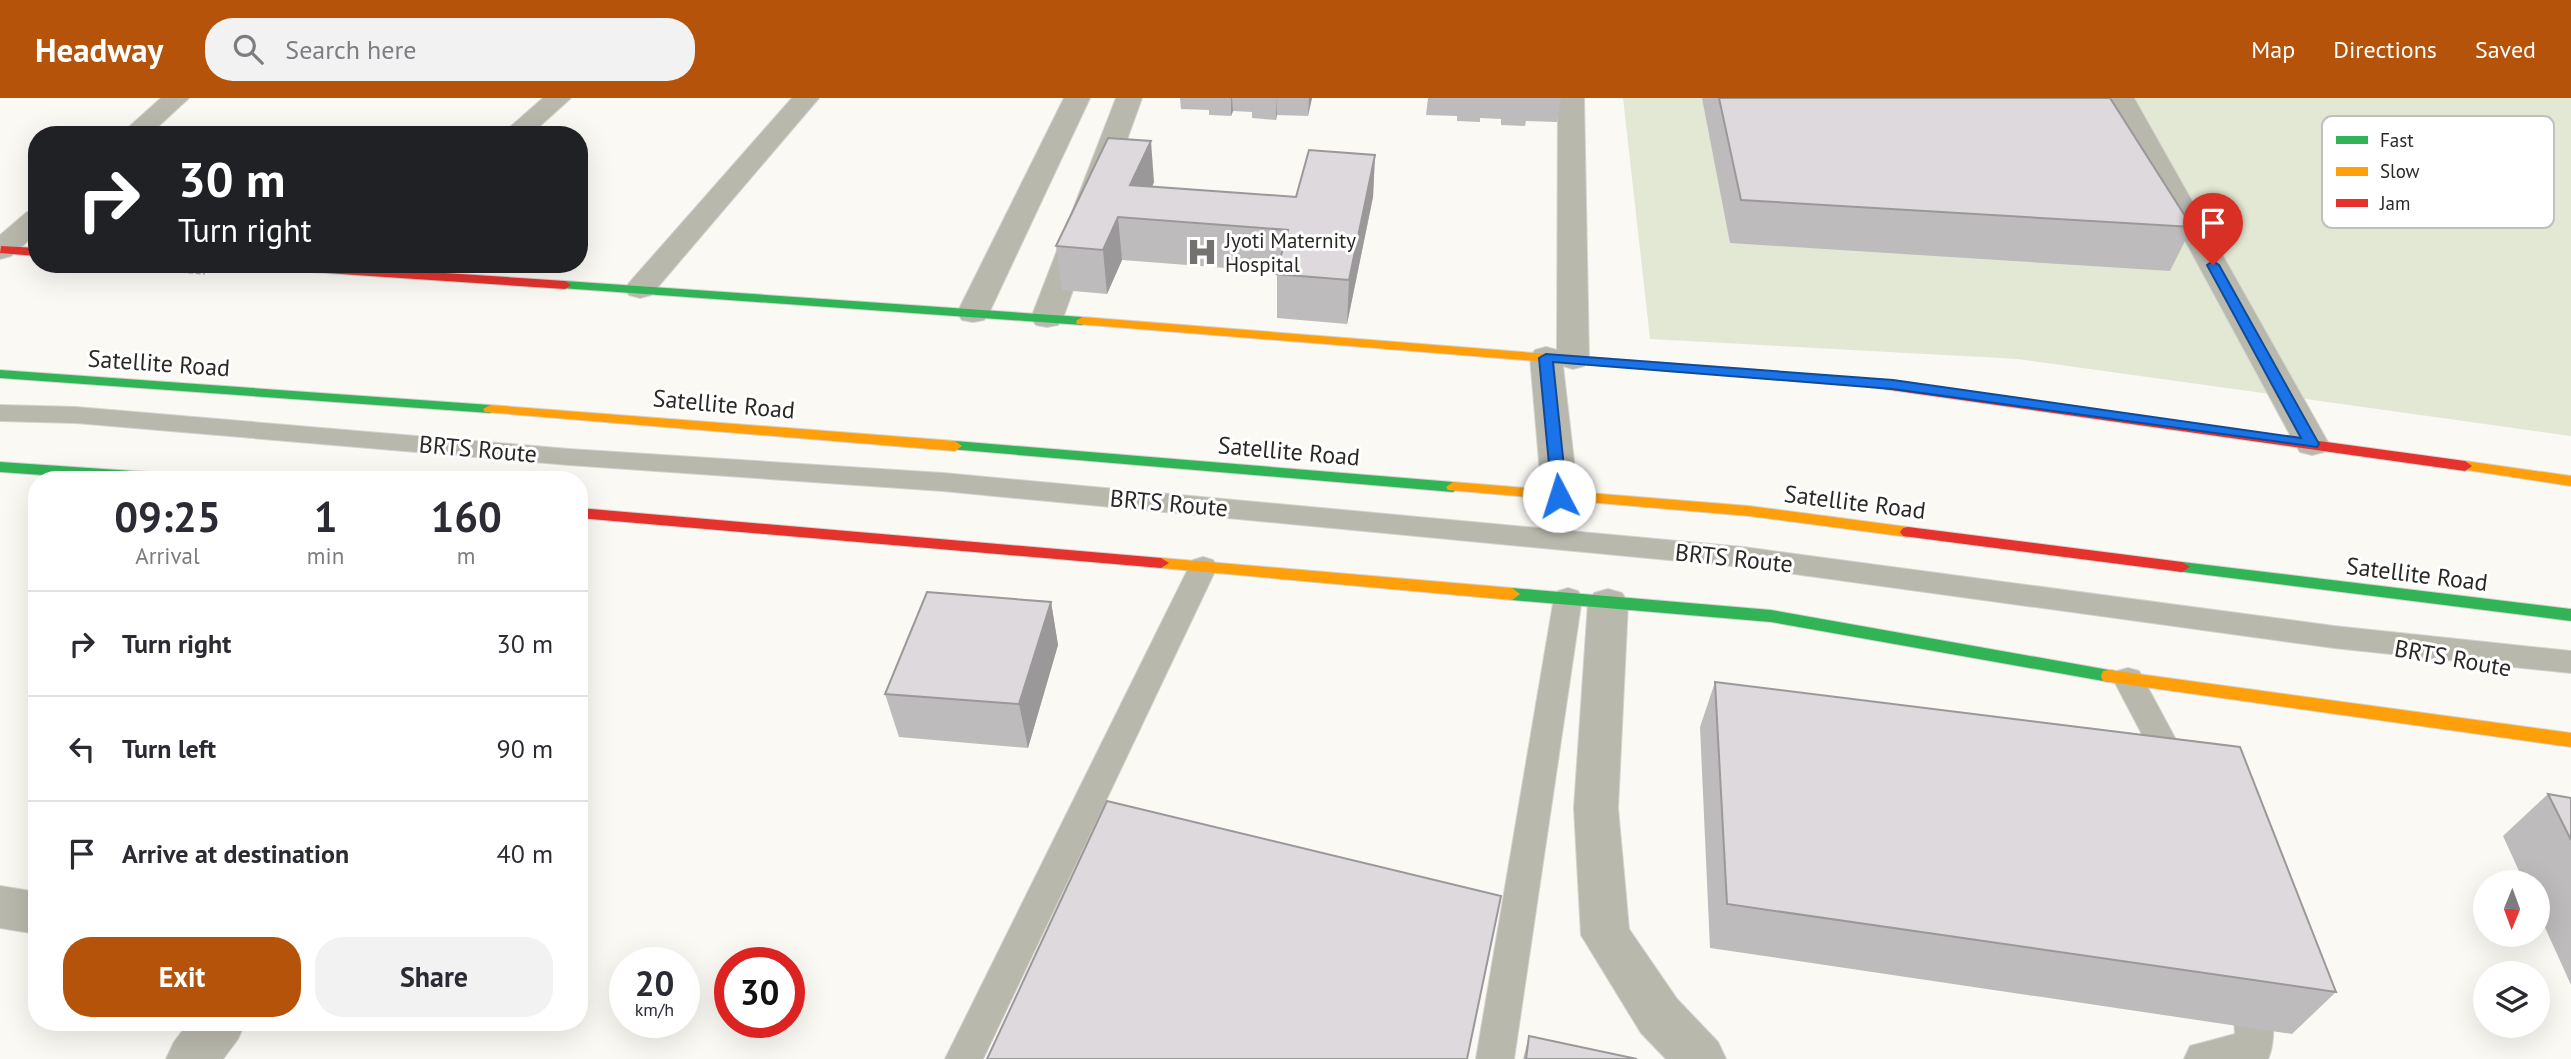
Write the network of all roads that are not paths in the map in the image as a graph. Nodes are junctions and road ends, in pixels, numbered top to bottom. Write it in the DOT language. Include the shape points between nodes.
graph roads {
  1 [pos="176,98"];
  2 [pos="558,98"];
  3 [pos="806,98"];
  4 [pos="1077,98"];
  5 [pos="1129,98"];
  6 [pos="1571,98"];
  7 [pos="2121,98"];
  8 [pos="143,126"];
  9 [pos="525,126"];
  10 [pos="28,226"];
  11 [pos="0,250"];
  12 [pos="28,252"];
  13 [pos="433,273"];
  14 [pos="640,289"];
  15 [pos="974,313"];
  16 [pos="1047,318"];
  17 [pos="1559,358"];
  18 [pos="0,374"];
  19 [pos="0,413"];
  20 [pos="2312,444"];
  21 [pos="0,467"];
  22 [pos="59,471"];
  23 [pos="2571,481"];
  24 [pos="1559,496"];
  25 [pos="588,514"];
  26 [pos="1203,567"];
  27 [pos="1588,601"];
  28 [pos="2571,615"];
  29 [pos="2334,637"];
  30 [pos="2571,662"];
  31 [pos="2571,678"];
  32 [pos="2128,679"];
  33 [pos="2571,740"];
  34 [pos="2192,798"];
  35 [pos="0,907"];
  36 [pos="28,912"];
  37 [pos="2248,957"];
  38 [pos="213,1031"];
  39 [pos="192,1059"];
  40 [pos="964,1059"];
  41 [pos="1495,1059"];
  42 [pos="1700,1059"];
  43 [pos="2203,1059"];
  1 -- 8 [label="street"];
  2 -- 9 [label="street"];
  3 -- 14 [label="street"];
  4 -- 15 [label="street"];
  5 -- 16 [label="street"];
  6 -- 17 [label="street"];
  7 -- 20 [label="street"];
  10 -- 11 [label="street"];
  11 -- 12 [label="main road"];
  13 -- 14 [label="main road"];
  14 -- 15 [label="main road"];
  15 -- 16 [label="main road"];
  16 -- 17 [label="main road"];
  17 -- 20 [label="main road" via="1893,385"];
  17 -- 24 [label="street"];
  18 -- 24 [label="main road, Satellite Road" via="621,419"];
  19 -- 29 [label="lane, BRTS Route" via="76,415 555,456 943,482 1729,556"];
  20 -- 23 [label="main road"];
  21 -- 22 [label="main road"];
  24 -- 28 [label="main road, Satellite Road" via="1749,511"];
  25 -- 26 [label="main road"];
  26 -- 27 [label="main road"];
  26 -- 40 [label="lane"];
  27 -- 32 [label="main road" via="1771,616"];
  27 -- 41 [label="lane"];
  27 -- 42 [label="street" via="1605,934 1659,1016"];
  29 -- 30 [label="lane, BRTS Route"];
  29 -- 31 [label="lane, BRTS Route"];
  32 -- 33 [label="main road"];
  32 -- 34 [label="lane"];
  35 -- 36 [label="street"];
  37 -- 43 [label="lane" via="2255,1047"];
  38 -- 39 [label="street"];
}
